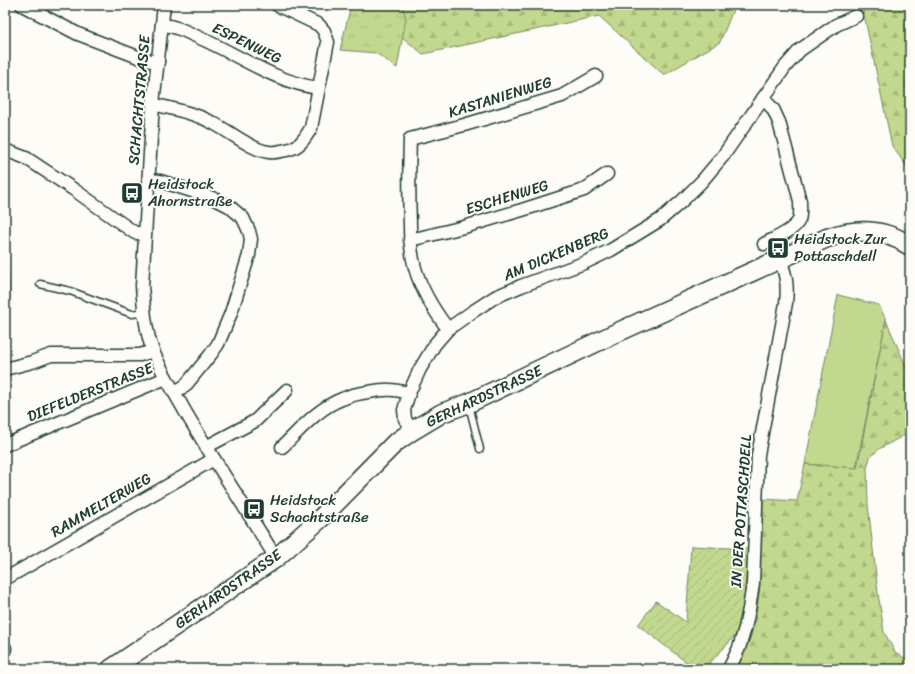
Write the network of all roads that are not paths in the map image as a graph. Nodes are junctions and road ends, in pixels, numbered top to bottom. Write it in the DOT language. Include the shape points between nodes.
graph roads {
  1 [pos="22,5"];
  2 [pos="164,5"];
  3 [pos="277,5"];
  4 [pos="856,16"];
  5 [pos="162,25"];
  6 [pos="158,62"];
  7 [pos="596,76"];
  8 [pos="318,88"];
  9 [pos="763,98"];
  10 [pos="153,104"];
  11 [pos="5,150"];
  12 [pos="607,174"];
  13 [pos="149,180"];
  14 [pos="145,233"];
  15 [pos="410,240"];
  16 [pos="764,244"];
  17 [pos="910,246"];
  18 [pos="780,259"];
  19 [pos="40,284"];
  20 [pos="144,312"];
  21 [pos="448,329"];
  22 [pos="153,351"];
  23 [pos="5,369"];
  24 [pos="166,378"];
  25 [pos="287,390"];
  26 [pos="174,392"];
  27 [pos="409,393"];
  28 [pos="469,404"];
  29 [pos="412,431"];
  30 [pos="5,444"];
  31 [pos="206,447"];
  32 [pos="282,447"];
  33 [pos="480,449"];
  34 [pos="214,459"];
  35 [pos="276,558"];
  36 [pos="5,579"];
  37 [pos="111,669"];
  38 [pos="729,669"];
  1 -- 6 [label="street" via="78,34 146,60"];
  2 -- 5 [label="street, SCHACHTSTRASSE"];
  3 -- 8 [label="street" via="319,25 324,31 328,42"];
  4 -- 9 [label="street, AM DICKENBERG" via="800,50"];
  5 -- 6 [label="street, SCHACHTSTRASSE"];
  5 -- 8 [label="street, ESPENWEG" via="173,26 209,42 278,77"];
  6 -- 10 [label="street, SCHACHTSTRASSE"];
  7 -- 15 [label="street, KASTANIENWEG" via="562,96 410,139"];
  8 -- 10 [label="street" via="311,128 304,140 296,148 273,152 254,148 201,117"];
  9 -- 16 [label="street" via="773,109 779,122 800,201 799,219 794,228"];
  9 -- 21 [label="street, AM DICKENBERG" via="723,156 702,181 660,220 584,263 495,297"];
  10 -- 13 [label="street, SCHACHTSTRASSE"];
  11 -- 14 [label="street" via="26,158 135,233"];
  12 -- 15 [label="street, ESCHENWEG" via="584,190 464,227"];
  13 -- 14 [label="street, SCHACHTSTRASSE"];
  13 -- 26 [label="street" via="197,193 229,206 242,218 251,239 232,313 218,344 185,386"];
  14 -- 20 [label="street, SCHACHTSTRASSE" via="142,286"];
  15 -- 21 [label="street" via="418,278"];
  17 -- 18 [label="street, GERHARDSTRASSE" via="890,235 850,232 827,238"];
  18 -- 28 [label="street, GERHARDSTRASSE" via="616,333"];
  18 -- 38 [label="street, IN DER POTTASCHDELL" via="786,275 787,292 758,455 753,584 745,628"];
  19 -- 20 [label="lane" via="70,291 132,314"];
  20 -- 22 [label="street, SCHACHTSTRASSE"];
  21 -- 27 [label="street, AM DICKENBERG" via="435,344"];
  22 -- 23 [label="street" via="140,355 51,355"];
  22 -- 24 [label="street, SCHACHTSTRASSE"];
  24 -- 26 [label="street, SCHACHTSTRASSE"];
  24 -- 30 [label="street, DIEFELDERSTRASSE"];
  25 -- 31 [label="street" via="255,421"];
  26 -- 31 [label="street, SCHACHTSTRASSE"];
  27 -- 29 [label="street, AM DICKENBERG" via="404,410 405,419"];
  27 -- 32 [label="street" via="385,389 341,399 317,414"];
  28 -- 29 [label="street, GERHARDSTRASSE" via="442,413"];
  28 -- 33 [label="lane"];
  29 -- 35 [label="street, GERHARDSTRASSE" via="395,443 320,519"];
  31 -- 34 [label="street, SCHACHTSTRASSE"];
  34 -- 35 [label="street, SCHACHTSTRASSE"];
  34 -- 36 [label="street, RAMMELTERWEG"];
  35 -- 37 [label="street, GERHARDSTRASSE"];
}
